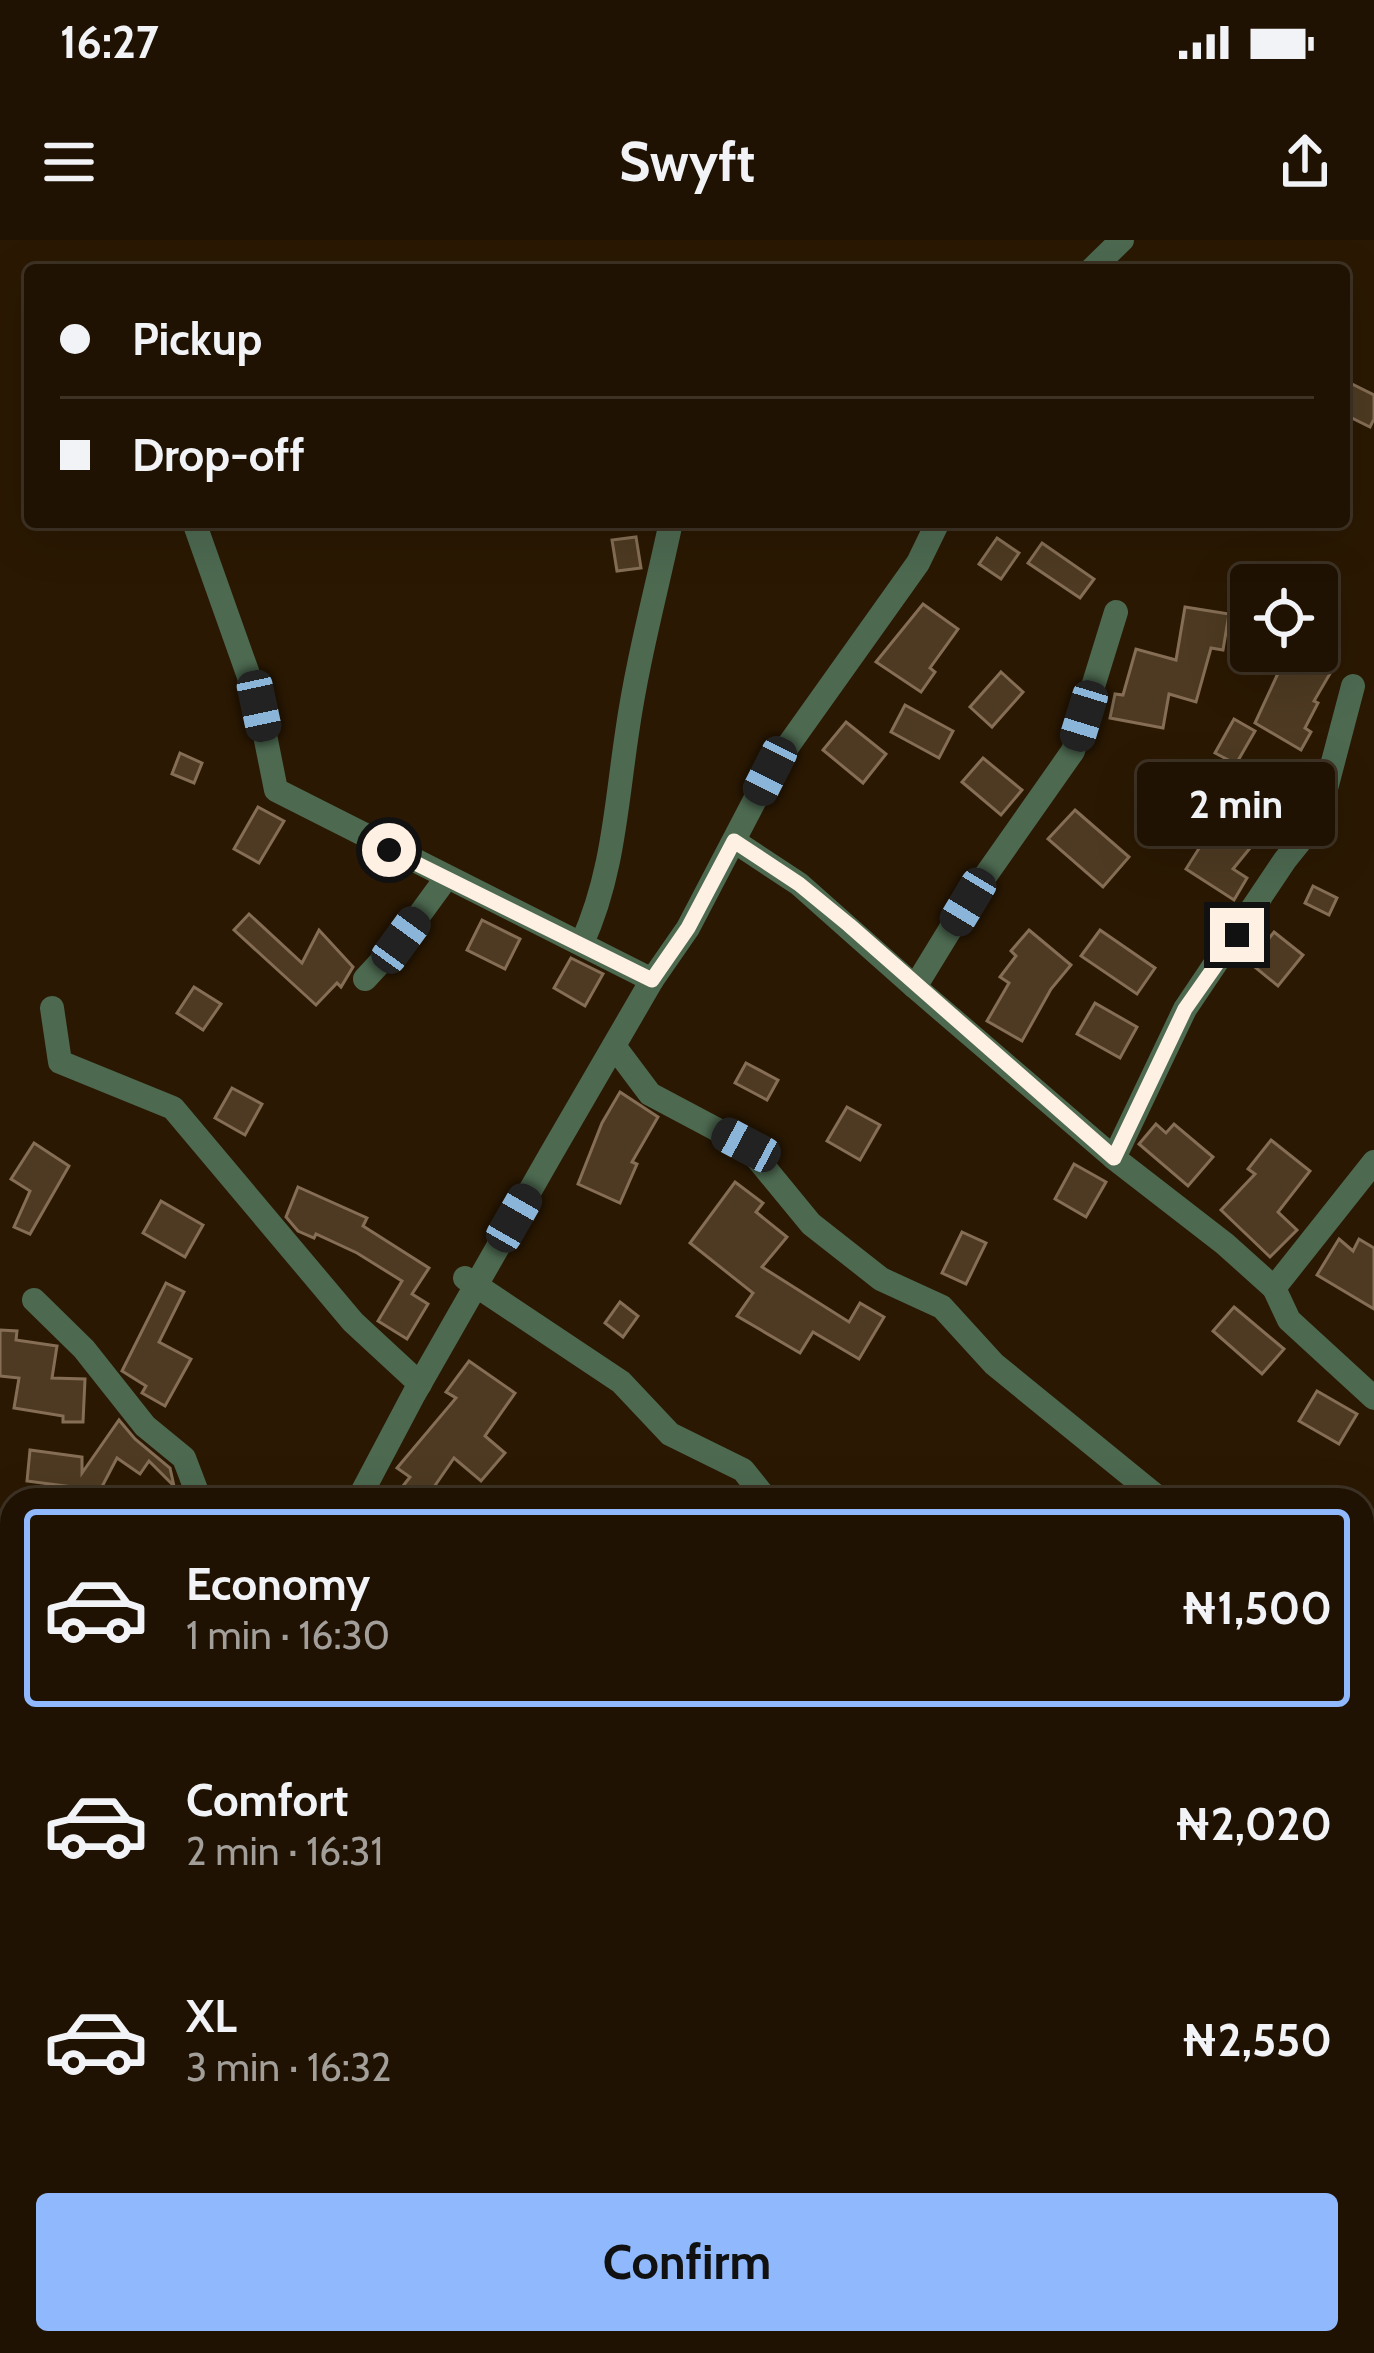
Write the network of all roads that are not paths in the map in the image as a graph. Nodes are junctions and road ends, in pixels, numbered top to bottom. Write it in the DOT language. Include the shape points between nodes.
graph roads {
  1 [pos="1122,240"];
  2 [pos="1096,264"];
  3 [pos="196,528"];
  4 [pos="670,528"];
  5 [pos="935,528"];
  6 [pos="1116,612"];
  7 [pos="1353,686"];
  8 [pos="734,841"];
  9 [pos="447,878"];
  10 [pos="582,943"];
  11 [pos="365,979"];
  12 [pos="652,980"];
  13 [pos="915,987"];
  14 [pos="52,1008"];
  15 [pos="614,1046"];
  16 [pos="1114,1158"];
  17 [pos="1374,1162"];
  18 [pos="471,1281"];
  19 [pos="1274,1288"];
  20 [pos="34,1300"];
  21 [pos="419,1384"];
  22 [pos="1374,1398"];
  23 [pos="195,1488"];
  24 [pos="364,1488"];
  25 [pos="757,1488"];
  26 [pos="1146,1488"];
  1 -- 2 [label="street"];
  3 -- 9 [label="street" via="259,706 276,790"];
  4 -- 10 [label="street" via="627,731 618,821"];
  5 -- 8 [label="street" via="770,771"];
  6 -- 13 [label="street" via="1073,751"];
  7 -- 16 [label="street" via="1318,819 1185,1009"];
  8 -- 12 [label="street"];
  8 -- 13 [label="street" via="799,884"];
  9 -- 10 [label="street"];
  9 -- 11 [label="street"];
  10 -- 12 [label="street"];
  12 -- 15 [label="street"];
  13 -- 16 [label="street"];
  14 -- 21 [label="street" via="60,1062 173,1108 353,1322"];
  15 -- 18 [label="street"];
  15 -- 26 [label="street" via="650,1094 746,1145 811,1224 881,1279 942,1307 994,1364"];
  16 -- 19 [label="street"];
  17 -- 19 [label="street"];
  18 -- 21 [label="street"];
  18 -- 25 [label="street" via="621,1382 670,1433 743,1470"];
  19 -- 22 [label="street" via="1289,1320"];
  20 -- 23 [label="street" via="184,1458"];
  21 -- 24 [label="street"];
}
